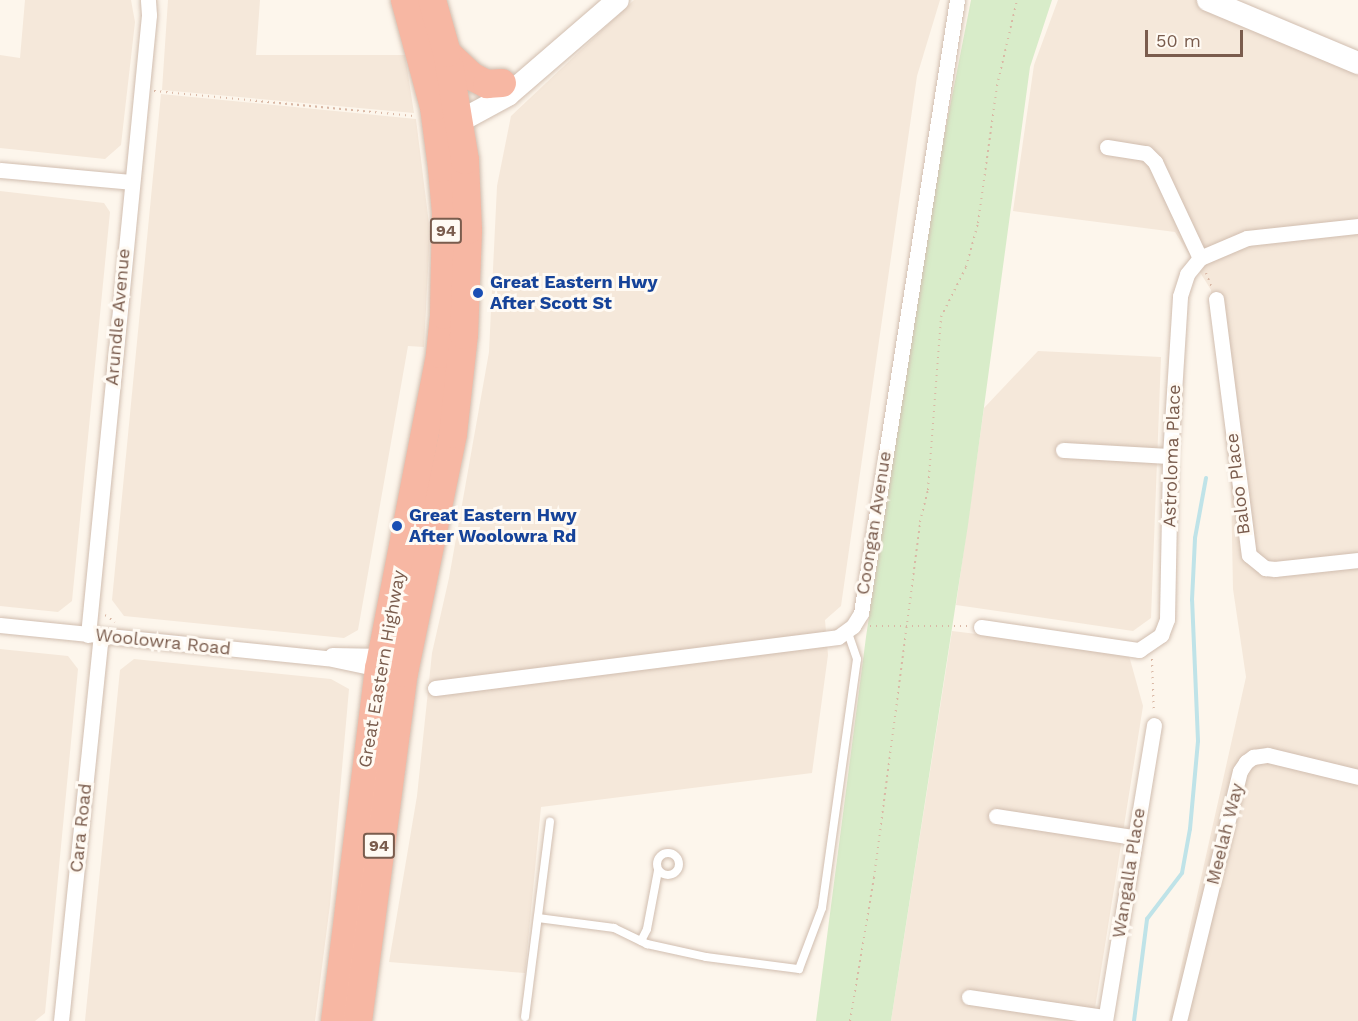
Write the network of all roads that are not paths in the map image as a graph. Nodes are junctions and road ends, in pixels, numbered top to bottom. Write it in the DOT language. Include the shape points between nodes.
graph roads {
  1 [pos="148,0"];
  2 [pos="405,0"];
  3 [pos="432,0"];
  4 [pos="618,0"];
  5 [pos="957,0"];
  6 [pos="1208,0"];
  7 [pos="447,52"];
  8 [pos="1358,63"];
  9 [pos="514,80"];
  10 [pos="440,115"];
  11 [pos="1107,147"];
  12 [pos="0,170"];
  13 [pos="130,182"];
  14 [pos="1358,226"];
  15 [pos="1200,258"];
  16 [pos="1216,299"];
  17 [pos="1063,450"];
  18 [pos="1170,456"];
  19 [pos="1358,561"];
  20 [pos="0,625"];
  21 [pos="981,627"];
  22 [pos="850,628"];
  23 [pos="95,635"];
  24 [pos="393,664"];
  25 [pos="435,688"];
  26 [pos="1154,725"];
  27 [pos="1358,777"];
  28 [pos="996,816"];
  29 [pos="550,822"];
  30 [pos="1134,837"];
  31 [pos="658,871"];
  32 [pos="538,918"];
  33 [pos="641,941"];
  34 [pos="969,998"];
  35 [pos="525,1017"];
  36 [pos="1105,1019"];
  37 [pos="350,1020"];
  38 [pos="61,1021"];
  39 [pos="1179,1021"];
  1 -- 13 [label="street, Arundle Avenue"];
  2 -- 10 [label="highway, Great Eastern Highway / 94"];
  3 -- 7 [label="highway, Great Eastern Highway / 94"];
  4 -- 9 [label="main road"];
  5 -- 22 [label="street, Coongan Avenue" via="861,612"];
  6 -- 8 [label="main road"];
  7 -- 9 [label="highway" via="473,77 487,84"];
  7 -- 10 [label="highway, Great Eastern Highway / 94"];
  9 -- 10 [label="main road"];
  10 -- 24 [label="highway, Great Eastern Highway / 94" via="468,230 464,335 453,434"];
  11 -- 15 [label="street" via="1146,153 1155,162"];
  12 -- 13 [label="street"];
  13 -- 23 [label="street, Arundle Avenue" via="91,611"];
  14 -- 15 [label="street" via="1247,238"];
  15 -- 18 [label="street, Astroloma Place" via="1187,274 1180,296"];
  16 -- 19 [label="street, Baloo Place" via="1249,555 1265,568 1275,569"];
  17 -- 18 [label="street"];
  18 -- 21 [label="street, Astroloma Place" via="1167,619 1151,645 1138,650"];
  20 -- 23 [label="street, Woolowra Road"];
  22 -- 25 [label="street" via="838,637"];
  22 -- 33 [label="lane" via="856,669 822,908 802,964 789,970 706,957"];
  23 -- 24 [label="street, Woolowra Road"];
  23 -- 38 [label="street, Cara Road"];
  24 -- 37 [label="highway, Great Eastern Highway / 94"];
  26 -- 30 [label="street, Wangalla Place"];
  27 -- 39 [label="street, Meelah Way" via="1268,755 1246,762 1240,771"];
  28 -- 30 [label="street"];
  29 -- 32 [label="lane"];
  30 -- 36 [label="street, Wangalla Place"];
  31 -- 33 [label="lane" via="647,930"];
  32 -- 33 [label="lane" via="614,928"];
  32 -- 35 [label="lane"];
  34 -- 36 [label="street"];
}
